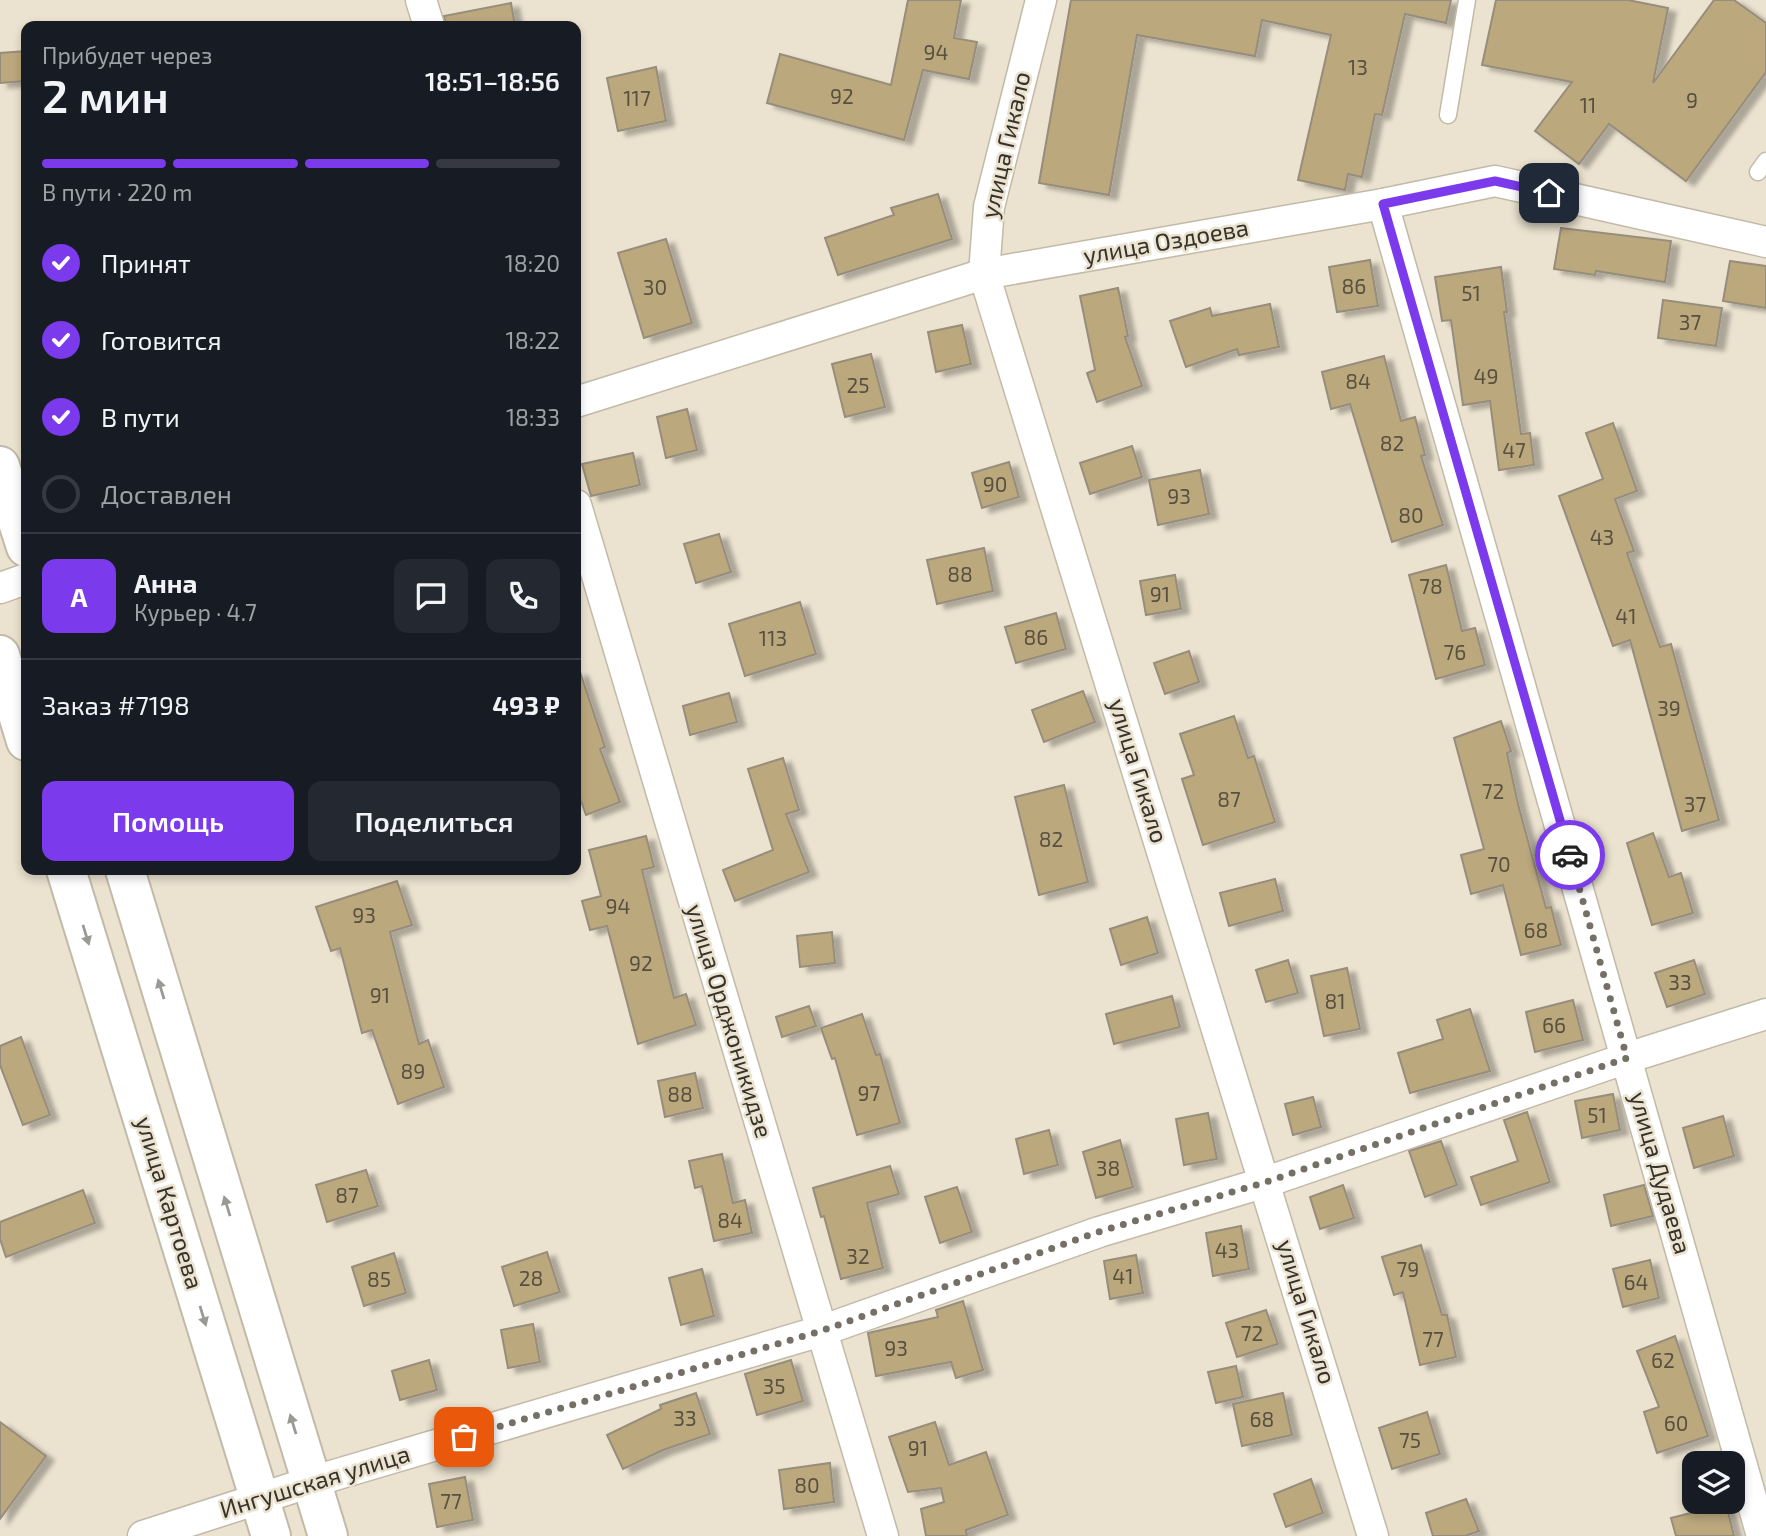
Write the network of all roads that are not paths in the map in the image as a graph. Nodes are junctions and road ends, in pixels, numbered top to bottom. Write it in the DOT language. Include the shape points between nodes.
graph roads {
  1 [pos="421,0"];
  2 [pos="1041,0"];
  3 [pos="1467,0"];
  4 [pos="427,21"];
  5 [pos="1448,115"];
  6 [pos="1383,204"];
  7 [pos="1766,242"];
  8 [pos="984,274"];
  9 [pos="581,400"];
  10 [pos="0,466"];
  11 [pos="581,522"];
  12 [pos="21,531"];
  13 [pos="21,581"];
  14 [pos="0,588"];
  15 [pos="0,655"];
  16 [pos="21,724"];
  17 [pos="68,875"];
  18 [pos="127,875"];
  19 [pos="1766,1014"];
  20 [pos="1627,1058"];
  21 [pos="1266,1182"];
  22 [pos="821,1331"];
  23 [pos="311,1482"];
  24 [pos="260,1499"];
  25 [pos="143,1536"];
  26 [pos="271,1536"];
  27 [pos="328,1536"];
  28 [pos="883,1536"];
  29 [pos="1373,1536"];
  30 [pos="1762,1536"];
  1 -- 4 [label="street"];
  2 -- 8 [label="street, улица Гикало" via="989,207"];
  3 -- 5 [label="lane"];
  6 -- 7 [label="street, улица Оздоева" via="1495,181"];
  6 -- 8 [label="street, улица Оздоева"];
  6 -- 20 [label="street, улица Дудаева"];
  8 -- 9 [label="street, улица Оздоева"];
  8 -- 21 [label="street, улица Гикало"];
  10 -- 12 [label="main road"];
  11 -- 22 [label="street, улица Орджоникидзе"];
  13 -- 14 [label="street"];
  15 -- 16 [label="main road"];
  17 -- 24 [label="main road, улица Картоева, one-way"];
  23 -- 18 [label="main road, one-way"];
  19 -- 20 [label="street, Ингушская улица"];
  20 -- 21 [label="street, Ингушская улица"];
  20 -- 30 [label="street, улица Дудаева"];
  21 -- 22 [label="street, Ингушская улица" via="1098,1232"];
  21 -- 29 [label="street, улица Гикало"];
  22 -- 23 [label="street, Ингушская улица"];
  22 -- 28 [label="street, улица Орджоникидзе"];
  23 -- 24 [label="street, Ингушская улица"];
  23 -- 27 [label="main road"];
  24 -- 25 [label="street, Ингушская улица"];
  24 -- 26 [label="main road, улица Картоева"];
}
